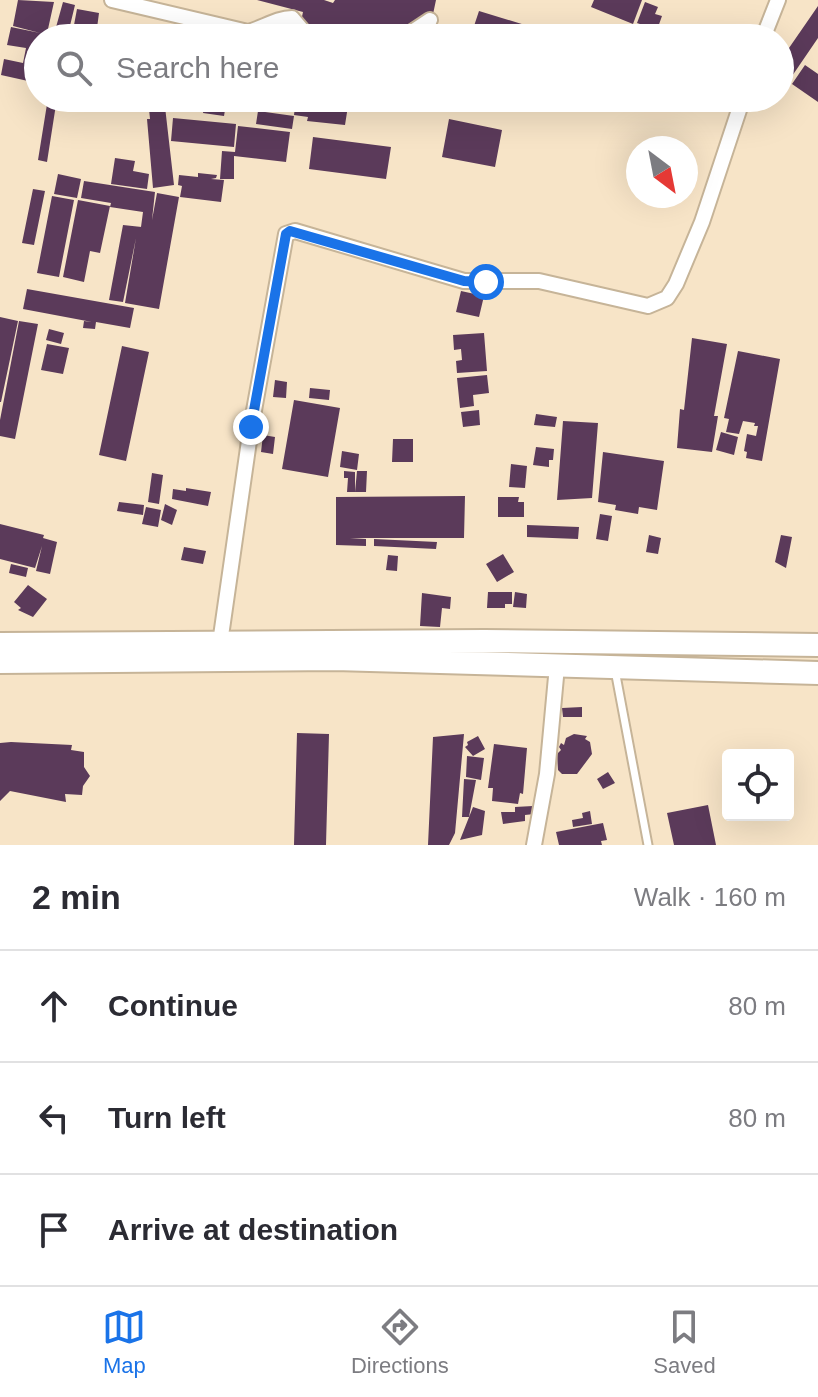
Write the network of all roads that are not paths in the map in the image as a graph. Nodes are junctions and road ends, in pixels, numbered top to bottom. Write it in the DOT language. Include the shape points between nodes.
graph roads {
  1 [pos="112,0"];
  2 [pos="778,0"];
  3 [pos="430,20"];
  4 [pos="214,24"];
  5 [pos="273,24"];
  6 [pos="297,24"];
  7 [pos="424,24"];
  8 [pos="769,24"];
  9 [pos="738,112"];
  10 [pos="220,643"];
  11 [pos="0,644"];
  12 [pos="818,645"];
  13 [pos="0,662"];
  14 [pos="557,666"];
  15 [pos="614,668"];
  16 [pos="818,673"];
  17 [pos="534,845"];
  18 [pos="648,845"];
  1 -- 4 [label="street"];
  2 -- 8 [label="street"];
  3 -- 7 [label="street"];
  5 -- 6 [label="street" via="292,18"];
  9 -- 10 [label="street" via="676,284 667,298 648,306 539,281 464,281 295,231 286,234"];
  10 -- 11 [label="main road"];
  10 -- 12 [label="main road"];
  13 -- 14 [label="main road" via="335,659"];
  14 -- 15 [label="main road"];
  14 -- 17 [label="street"];
  15 -- 16 [label="main road"];
  15 -- 18 [label="lane"];
}
